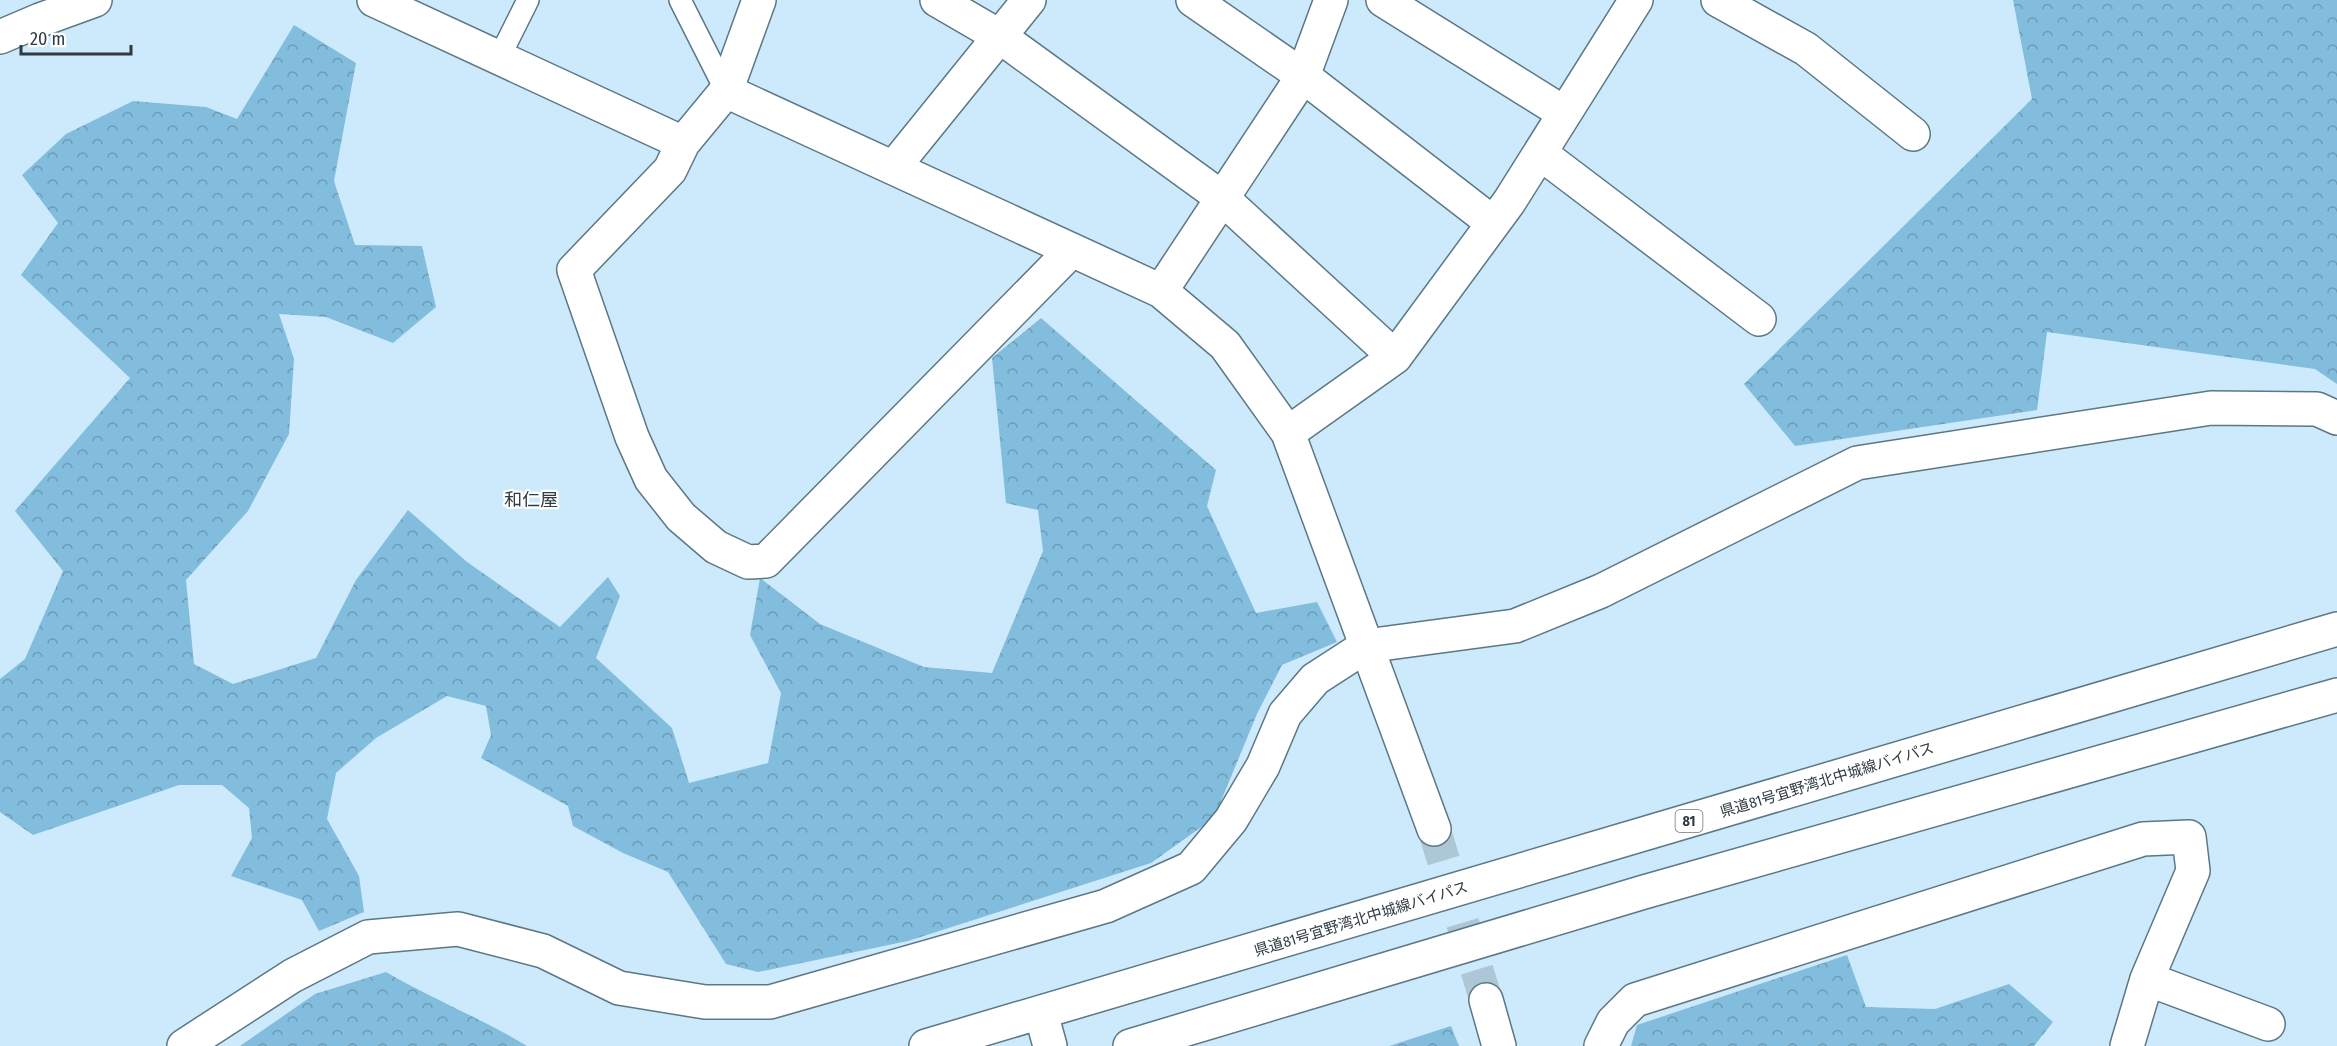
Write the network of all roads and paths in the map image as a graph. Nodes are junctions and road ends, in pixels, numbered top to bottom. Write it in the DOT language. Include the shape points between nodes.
graph roads {
  1 [pos="95,0"];
  2 [pos="374,0"];
  3 [pos="528,0"];
  4 [pos="680,0"];
  5 [pos="759,0"];
  6 [pos="938,0"];
  7 [pos="1029,0"];
  8 [pos="1193,0"];
  9 [pos="1331,0"];
  10 [pos="1383,0"];
  11 [pos="1636,0"];
  12 [pos="1718,0"];
  13 [pos="999,36"];
  14 [pos="0,38"];
  15 [pos="500,58"];
  16 [pos="1303,76"];
  17 [pos="726,91"];
  18 [pos="1564,113"];
  19 [pos="1913,134"];
  20 [pos="683,143"];
  21 [pos="1540,153"];
  22 [pos="894,167"];
  23 [pos="1221,197"];
  24 [pos="1493,223"];
  25 [pos="1071,250"];
  26 [pos="1161,291"];
  27 [pos="1759,319"];
  28 [pos="1395,357"];
  29 [pos="2337,418"];
  30 [pos="1288,433"];
  31 [pos="2337,629"];
  32 [pos="1366,646"];
  33 [pos="2337,695"];
  34 [pos="1434,830"];
  35 [pos="2147,979"];
  36 [pos="1486,1000"];
  37 [pos="1041,1013"];
  38 [pos="2268,1024"];
  39 [pos="184,1046"];
  40 [pos="926,1046"];
  41 [pos="1050,1046"];
  42 [pos="1130,1046"];
  43 [pos="1499,1046"];
  44 [pos="1601,1046"];
  45 [pos="2127,1046"];
  1 -- 14 [label="street"];
  2 -- 15 [label="street"];
  3 -- 15 [label="lane"];
  4 -- 17 [label="lane"];
  5 -- 17 [label="street"];
  6 -- 13 [label="street"];
  7 -- 13 [label="street"];
  8 -- 16 [label="street"];
  9 -- 16 [label="street"];
  10 -- 18 [label="street"];
  11 -- 18 [label="street"];
  12 -- 19 [label="street" via="1806,49"];
  13 -- 22 [label="street"];
  13 -- 23 [label="street"];
  15 -- 20 [label="street"];
  16 -- 23 [label="street"];
  16 -- 24 [label="street"];
  17 -- 20 [label="street"];
  17 -- 22 [label="street"];
  18 -- 21 [label="street"];
  20 -- 25 [label="street" via="670,170 574,270 632,437 651,480 681,517 716,547 748,562 766,561"];
  21 -- 24 [label="street"];
  21 -- 27 [label="street"];
  22 -- 25 [label="street"];
  23 -- 26 [label="street"];
  23 -- 28 [label="street"];
  24 -- 28 [label="street"];
  25 -- 26 [label="street"];
  26 -- 30 [label="street" via="1225,345"];
  28 -- 30 [label="street"];
  29 -- 32 [label="street" via="2317,409 2211,408 1857,463 1601,591 1515,626"];
  30 -- 32 [label="street"];
  31 -- 37 [label="street, 県道81号宜野湾北中城線バイパス / 81"];
  32 -- 34 [label="street"];
  32 -- 39 [label="street" via="1315,679 1285,714 1263,766 1231,820 1191,868 1106,906 770,1002 705,1002 619,988 543,951 458,929 368,937 292,976"];
  33 -- 42 [label="street" via="1644,892"];
  35 -- 38 [label="street"];
  35 -- 44 [label="street" via="2193,872 2189,837 2143,839 1635,1000 1612,1022"];
  35 -- 45 [label="street"];
  36 -- 43 [label="street"];
  37 -- 40 [label="street, 81"];
  37 -- 41 [label="street"];
}
